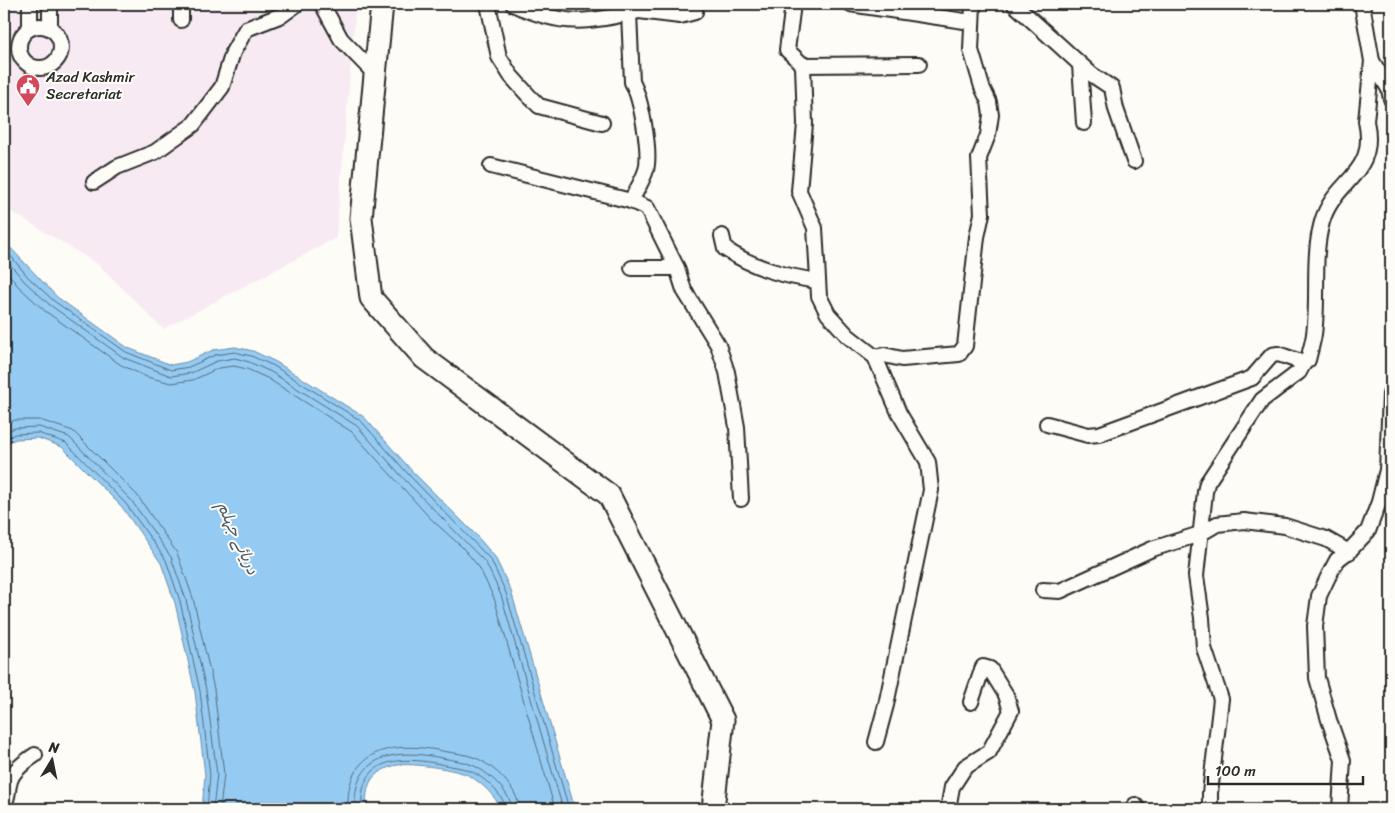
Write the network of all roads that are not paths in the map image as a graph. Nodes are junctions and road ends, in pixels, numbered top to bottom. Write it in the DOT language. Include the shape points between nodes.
graph roads {
  1 [pos="30,4"];
  2 [pos="50,4"];
  3 [pos="180,4"];
  4 [pos="297,4"];
  5 [pos="322,4"];
  6 [pos="382,4"];
  7 [pos="488,4"];
  8 [pos="513,4"];
  9 [pos="696,4"];
  10 [pos="793,4"];
  11 [pos="850,4"];
  12 [pos="973,4"];
  13 [pos="1014,4"];
  14 [pos="1362,4"];
  15 [pos="635,9"];
  16 [pos="181,20"];
  17 [pos="971,22"];
  18 [pos="30,28"];
  19 [pos="50,28"];
  20 [pos="1372,61"];
  21 [pos="802,64"];
  22 [pos="919,64"];
  23 [pos="1080,65"];
  24 [pos="375,74"];
  25 [pos="1391,99"];
  26 [pos="602,123"];
  27 [pos="1084,124"];
  28 [pos="1134,161"];
  29 [pos="491,166"];
  30 [pos="94,182"];
  31 [pos="631,201"];
  32 [pos="722,236"];
  33 [pos="632,268"];
  34 [pos="677,268"];
  35 [pos="818,281"];
  36 [pos="875,357"];
  37 [pos="1304,363"];
  38 [pos="1390,394"];
  39 [pos="1047,424"];
  40 [pos="741,499"];
  41 [pos="1200,534"];
  42 [pos="1348,552"];
  43 [pos="1042,590"];
  44 [pos="971,702"];
  45 [pos="876,742"];
  46 [pos="35,755"];
  47 [pos="7,780"];
  48 [pos="4,804"];
  49 [pos="713,809"];
  50 [pos="948,809"];
  51 [pos="1210,809"];
  52 [pos="1340,809"];
  1 -- 18 [label="street"];
  2 -- 19 [label="street"];
  3 -- 16 [label="street"];
  4 -- 30 [label="street" via="282,15 246,29 233,52 222,87 193,125 155,152 117,167"];
  5 -- 24 [label="street" via="341,39"];
  6 -- 24 [label="highway"];
  7 -- 26 [label="street" via="499,57 528,96 539,106"];
  8 -- 15 [label="street" via="537,15 571,22"];
  9 -- 15 [label="street" via="695,12 680,16"];
  10 -- 21 [label="street" via="787,50"];
  11 -- 17 [label="street"];
  12 -- 17 [label="street"];
  13 -- 23 [label="street"];
  14 -- 20 [label="street"];
  15 -- 31 [label="street" via="632,82 638,92 647,151 646,169"];
  17 -- 36 [label="street" via="971,50 990,102 991,115 979,158 982,214 965,346 959,354 902,359"];
  18 -- 19 [label="street"];
  18 -- 19 [label="street" via="20,38 19,52 28,64 41,68 53,63 60,51 59,38"];
  20 -- 25 [label="street" via="1389,89"];
  20 -- 37 [label="street" via="1366,160 1330,204 1322,221 1314,334 1308,360"];
  21 -- 22 [label="street"];
  21 -- 35 [label="street" via="806,124 799,191 815,228"];
  23 -- 27 [label="street"];
  23 -- 28 [label="street" via="1112,88"];
  24 -- 49 [label="highway" via="361,218 371,298 424,358 608,495 723,720"];
  29 -- 31 [label="street"];
  31 -- 34 [label="street" via="647,208"];
  32 -- 35 [label="street" via="725,249 746,263 786,276"];
  33 -- 34 [label="street"];
  34 -- 40 [label="street" via="684,290 718,345 727,372 737,426"];
  35 -- 36 [label="street" via="819,296 828,314 848,336"];
  36 -- 45 [label="street" via="899,413 928,462 931,490"];
  37 -- 39 [label="street" via="1272,354 1252,378 1099,434 1088,435"];
  37 -- 41 [label="street" via="1298,372 1262,400 1208,483"];
  38 -- 42 [label="street" via="1387,470 1379,502 1368,531"];
  41 -- 42 [label="street" via="1217,524 1244,521 1277,525 1326,539"];
  41 -- 43 [label="street" via="1152,549 1060,591"];
  41 -- 51 [label="street" via="1196,576 1204,648 1221,699"];
  42 -- 52 [label="street" via="1337,560 1319,596 1315,626 1317,678 1343,760"];
  44 -- 50 [label="street" via="983,667 990,669 1006,695 1011,711 989,752 965,767 952,787"];
  46 -- 47 [label="street"];
  47 -- 48 [label="street" via="8,798"];
}
